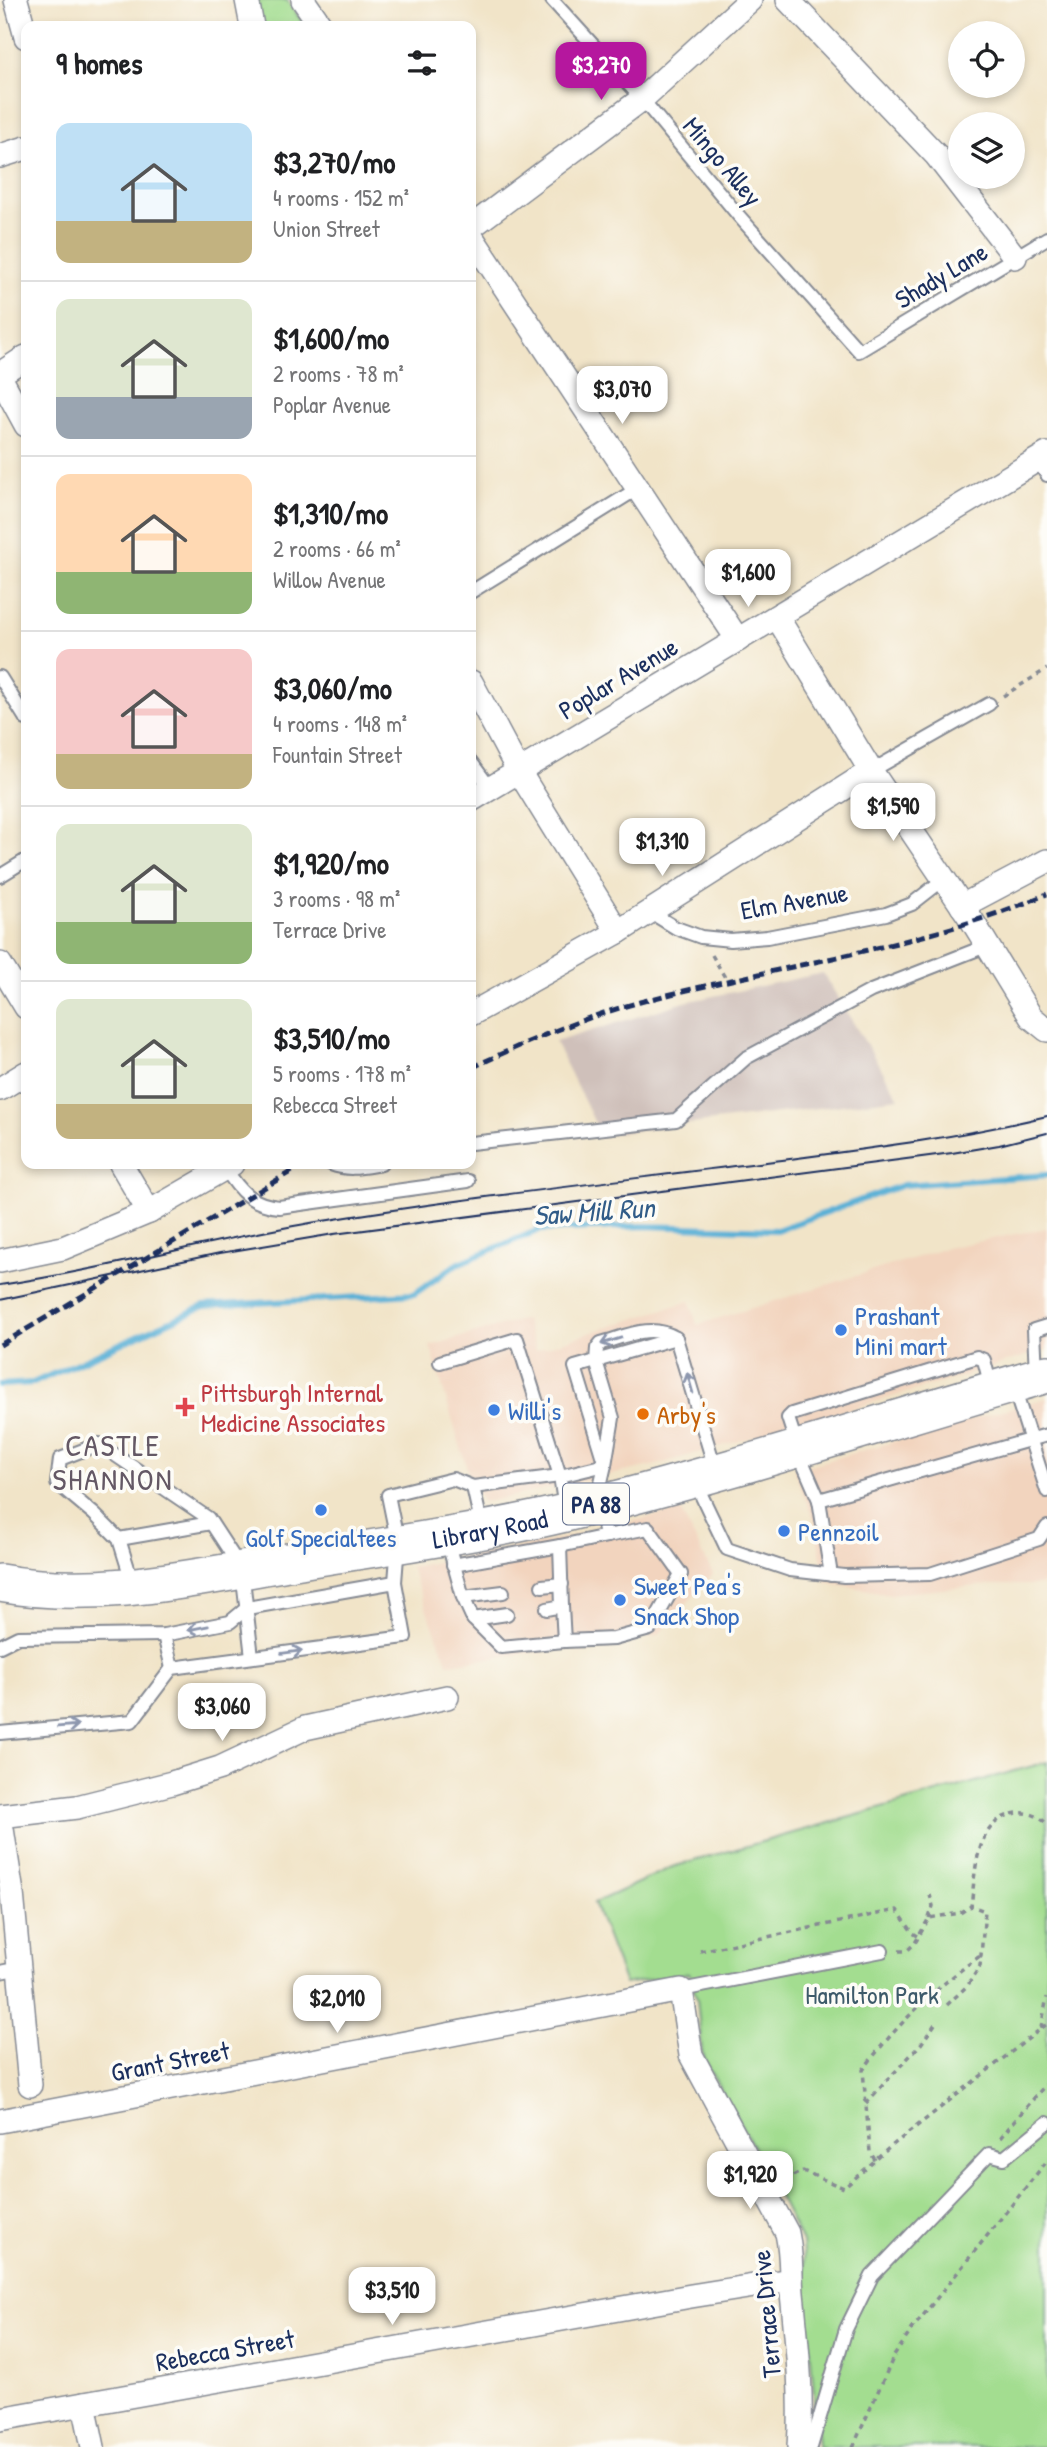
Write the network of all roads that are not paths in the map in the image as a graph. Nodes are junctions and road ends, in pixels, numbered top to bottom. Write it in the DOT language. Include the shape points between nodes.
graph roads {
  1 [pos="16,0"];
  2 [pos="247,0"];
  3 [pos="303,0"];
  4 [pos="552,0"];
  5 [pos="750,0"];
  6 [pos="788,0"];
  7 [pos="22,21"];
  8 [pos="251,21"];
  9 [pos="318,21"];
  10 [pos="642,99"];
  11 [pos="21,150"];
  12 [pos="0,156"];
  13 [pos="476,223"];
  14 [pos="1047,238"];
  15 [pos="476,244"];
  16 [pos="1015,257"];
  17 [pos="859,351"];
  18 [pos="21,361"];
  19 [pos="0,376"];
  20 [pos="21,416"];
  21 [pos="1044,463"];
  22 [pos="637,489"];
  23 [pos="476,589"];
  24 [pos="777,617"];
  25 [pos="738,640"];
  26 [pos="0,677"];
  27 [pos="476,691"];
  28 [pos="989,704"];
  29 [pos="21,711"];
  30 [pos="476,768"];
  31 [pos="518,770"];
  32 [pos="872,771"];
  33 [pos="491,788"];
  34 [pos="476,797"];
  35 [pos="1047,861"];
  36 [pos="21,863"];
  37 [pos="0,876"];
  38 [pos="944,879"];
  39 [pos="962,906"];
  40 [pos="650,912"];
  41 [pos="618,932"];
  42 [pos="986,946"];
  43 [pos="0,964"];
  44 [pos="21,999"];
  45 [pos="476,1011"];
  46 [pos="1042,1020"];
  47 [pos="21,1076"];
  48 [pos="0,1089"];
  49 [pos="476,1142"];
  50 [pos="124,1169"];
  51 [pos="224,1169"];
  52 [pos="230,1169"];
  53 [pos="468,1181"];
  54 [pos="149,1212"];
  55 [pos="0,1261"];
  56 [pos="1047,1326"];
  57 [pos="596,1361"];
  58 [pos="440,1362"];
  59 [pos="1022,1382"];
  60 [pos="1047,1435"];
  61 [pos="1032,1440"];
  62 [pos="798,1448"];
  63 [pos="605,1465"];
  64 [pos="705,1475"];
  65 [pos="560,1476"];
  66 [pos="472,1487"];
  67 [pos="1047,1491"];
  68 [pos="819,1500"];
  69 [pos="211,1522"];
  70 [pos="582,1525"];
  71 [pos="1047,1527"];
  72 [pos="483,1530"];
  73 [pos="119,1539"];
  74 [pos="398,1544"];
  75 [pos="450,1551"];
  76 [pos="243,1570"];
  77 [pos="831,1575"];
  78 [pos="0,1583"];
  79 [pos="395,1583"];
  80 [pos="562,1584"];
  81 [pos="542,1586"];
  82 [pos="134,1587"];
  83 [pos="503,1592"];
  84 [pos="463,1597"];
  85 [pos="562,1606"];
  86 [pos="247,1608"];
  87 [pos="547,1609"];
  88 [pos="507,1614"];
  89 [pos="473,1619"];
  90 [pos="164,1635"];
  91 [pos="564,1641"];
  92 [pos="0,1646"];
  93 [pos="252,1657"];
  94 [pos="172,1668"];
  95 [pos="447,1698"];
  96 [pos="0,1732"];
  97 [pos="0,1816"];
  98 [pos="882,1951"];
  99 [pos="10,1970"];
  100 [pos="681,1990"];
  101 [pos="30,2085"];
  102 [pos="0,2121"];
  103 [pos="1047,2123"];
  104 [pos="791,2280"];
  105 [pos="84,2404"];
  106 [pos="0,2419"];
  107 [pos="93,2447"];
  108 [pos="799,2447"];
  109 [pos="811,2447"];
  1 -- 7 [label="street"];
  2 -- 8 [label="street"];
  3 -- 9 [label="street"];
  4 -- 10 [label="lane, Mingo Alley"];
  5 -- 10 [label="street"];
  6 -- 16 [label="street" via="936,155"];
  10 -- 13 [label="street"];
  10 -- 17 [label="lane, Mingo Alley"];
  11 -- 12 [label="street"];
  14 -- 16 [label="lane, Shady Lane"];
  15 -- 22 [label="street"];
  16 -- 17 [label="lane, Shady Lane"];
  18 -- 19 [label="street"];
  19 -- 20 [label="street"];
  21 -- 24 [label="street, Poplar Avenue"];
  22 -- 23 [label="lane"];
  22 -- 25 [label="street"];
  24 -- 25 [label="street, Poplar Avenue"];
  24 -- 32 [label="street"];
  25 -- 31 [label="street, Poplar Avenue"];
  26 -- 29 [label="lane"];
  27 -- 31 [label="street"];
  28 -- 32 [label="lane"];
  30 -- 33 [label="lane"];
  31 -- 33 [label="street, Poplar Avenue"];
  31 -- 41 [label="street"];
  32 -- 38 [label="street"];
  32 -- 40 [label="street"];
  33 -- 34 [label="street, Poplar Avenue"];
  35 -- 39 [label="street"];
  36 -- 37 [label="lane"];
  38 -- 39 [label="street"];
  38 -- 40 [label="lane, Elm Avenue" via="912,904 886,914 767,937 701,937"];
  39 -- 42 [label="street"];
  40 -- 41 [label="street"];
  41 -- 45 [label="street"];
  42 -- 46 [label="street"];
  42 -- 49 [label="lane" via="871,990 746,1058 676,1120"];
  43 -- 44 [label="street"];
  47 -- 48 [label="street"];
  50 -- 54 [label="street"];
  51 -- 54 [label="street"];
  52 -- 53 [label="lane" via="237,1188 260,1205 279,1207"];
  54 -- 55 [label="street" via="63,1248"];
  56 -- 59 [label="lane" via="1034,1330"];
  57 -- 63 [label="lane" via="613,1418"];
  57 -- 63 [label="lane" via="575,1367"];
  64 -- 57 [label="lane, one-way" via="676,1338"];
  58 -- 65 [label="lane" via="517,1339"];
  59 -- 61 [label="lane"];
  59 -- 62 [label="main road, Library Road / PA 88" via="919,1394"];
  60 -- 61 [label="lane"];
  61 -- 67 [label="lane"];
  61 -- 68 [label="lane"];
  62 -- 64 [label="main road, Library Road / PA 88"];
  62 -- 68 [label="lane"];
  63 -- 65 [label="lane"];
  63 -- 70 [label="lane"];
  64 -- 70 [label="main road, Library Road / PA 88"];
  64 -- 77 [label="lane" via="727,1549 790,1570"];
  65 -- 66 [label="lane"];
  65 -- 70 [label="lane"];
  66 -- 72 [label="lane"];
  66 -- 74 [label="lane" via="453,1479 387,1495"];
  68 -- 77 [label="lane"];
  69 -- 73 [label="lane"];
  69 -- 73 [label="lane" via="99,1444 60,1460 57,1483"];
  69 -- 76 [label="lane"];
  70 -- 72 [label="main road, Library Road / PA 88"];
  70 -- 75 [label="lane"];
  70 -- 80 [label="lane"];
  70 -- 91 [label="lane" via="648,1528 681,1574 650,1629 614,1639"];
  71 -- 77 [label="lane" via="1039,1539 930,1574"];
  72 -- 75 [label="main road, Library Road / PA 88"];
  73 -- 82 [label="lane"];
  74 -- 75 [label="main road, Library Road / PA 88"];
  74 -- 76 [label="main road, Library Road / PA 88"];
  74 -- 79 [label="lane"];
  75 -- 84 [label="lane"];
  76 -- 82 [label="main road, Library Road / PA 88"];
  76 -- 86 [label="lane"];
  78 -- 82 [label="main road, Library Road / PA 88" via="74,1590"];
  79 -- 86 [label="lane"];
  93 -- 79 [label="lane, one-way" via="405,1637"];
  80 -- 81 [label="lane"];
  80 -- 85 [label="lane"];
  83 -- 84 [label="lane"];
  84 -- 89 [label="lane"];
  85 -- 87 [label="lane"];
  85 -- 91 [label="lane"];
  86 -- 90 [label="lane, one-way" via="230,1622"];
  86 -- 93 [label="lane"];
  88 -- 89 [label="lane"];
  89 -- 91 [label="lane" via="501,1647"];
  90 -- 92 [label="lane" via="18,1637"];
  90 -- 94 [label="lane"];
  93 -- 94 [label="lane"];
  96 -- 94 [label="lane, one-way" via="132,1721"];
  95 -- 97 [label="street" via="305,1728 220,1768 172,1783 76,1807"];
  97 -- 99 [label="street" via="12,1893"];
  98 -- 100 [label="lane"];
  99 -- 101 [label="street"];
  100 -- 102 [label="street, Grant Street"];
  100 -- 104 [label="street, Terrace Drive" via="691,2055 787,2233"];
  103 -- 109 [label="lane" via="1004,2158 989,2154 872,2276 846,2329"];
  104 -- 105 [label="street, Rebecca Street"];
  104 -- 108 [label="street, Terrace Drive" via="800,2381"];
  105 -- 106 [label="street, Rebecca Street"];
  105 -- 107 [label="street"];
}
